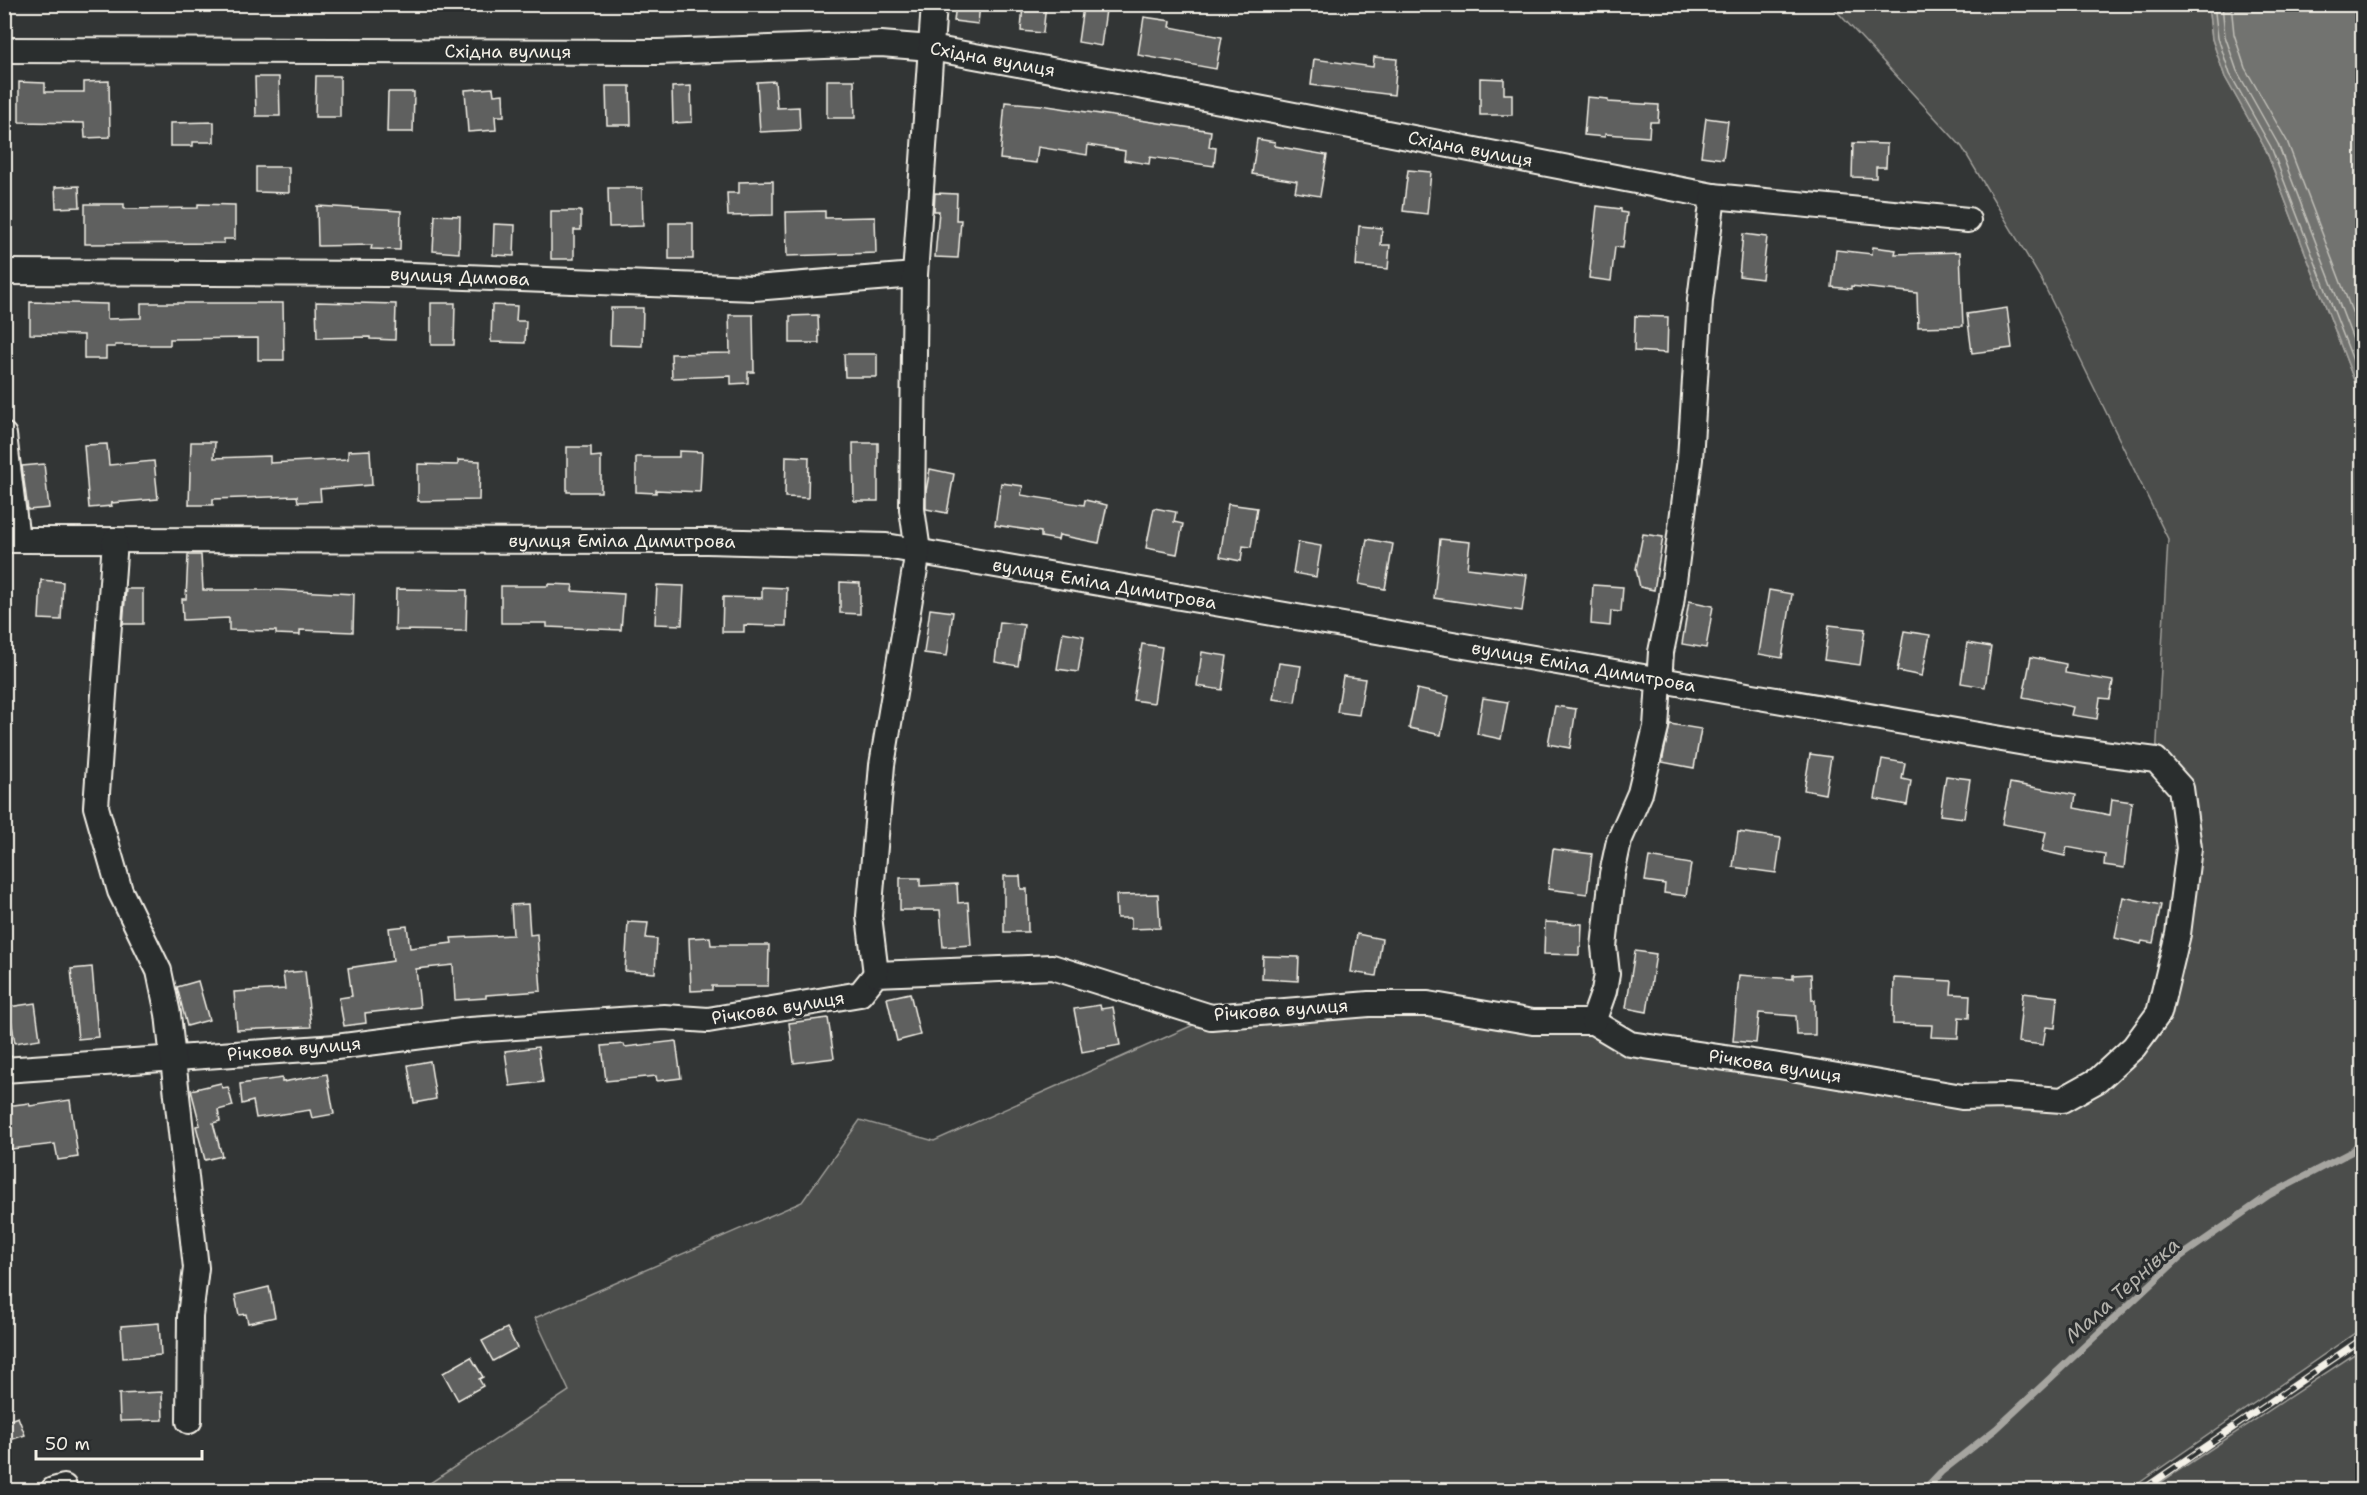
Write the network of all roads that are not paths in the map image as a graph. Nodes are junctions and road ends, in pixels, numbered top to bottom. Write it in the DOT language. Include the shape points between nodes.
graph roads {
  1 [pos="934,4"];
  2 [pos="931,48"];
  3 [pos="4,50"];
  4 [pos="1713,195"];
  5 [pos="1968,220"];
  6 [pos="4,272"];
  7 [pos="915,275"];
  8 [pos="4,435"];
  9 [pos="11,540"];
  10 [pos="115,540"];
  11 [pos="918,551"];
  12 [pos="1659,680"];
  13 [pos="2181,788"];
  14 [pos="876,974"];
  15 [pos="1593,1022"];
  16 [pos="172,1058"];
  17 [pos="4,1070"];
  18 [pos="189,1421"];
  1 -- 2 [label="street"];
  2 -- 3 [label="street, Східна вулиця" via="881,44 658,52"];
  2 -- 4 [label="street, Східна вулиця"];
  2 -- 7 [label="street"];
  4 -- 5 [label="street, Східна вулиця"];
  4 -- 12 [label="street" via="1700,300 1690,459"];
  6 -- 7 [label="street, вулиця Димова" via="388,274 754,288"];
  7 -- 11 [label="street" via="912,509"];
  8 -- 9 [label="street"];
  9 -- 10 [label="street, вулиця Еміла Димитрова"];
  10 -- 11 [label="street, вулиця Еміла Димитрова" via="707,542 886,546"];
  10 -- 16 [label="street" via="96,807 120,891 162,982"];
  11 -- 12 [label="street, вулиця Еміла Димитрова"];
  11 -- 14 [label="street" via="882,765 869,916"];
  12 -- 13 [label="street, вулиця Еміла Димитрова" via="2025,743 2156,760"];
  12 -- 15 [label="street" via="1656,727 1640,793 1619,841 1612,874 1604,947 1604,991"];
  13 -- 15 [label="street, Річкова вулиця" via="2189,848 2178,934 2159,1013 2134,1047 2098,1080 2062,1100 1962,1097 1630,1044"];
  14 -- 15 [label="street, Річкова вулиця" via="1052,967 1211,1017 1369,1004 1428,1004 1533,1022"];
  14 -- 16 [label="street, Річкова вулиця" via="860,994 708,1020 664,1017 470,1030 336,1047"];
  16 -- 17 [label="street, Річкова вулиця"];
  16 -- 18 [label="street" via="196,1268 190,1317"];
}
